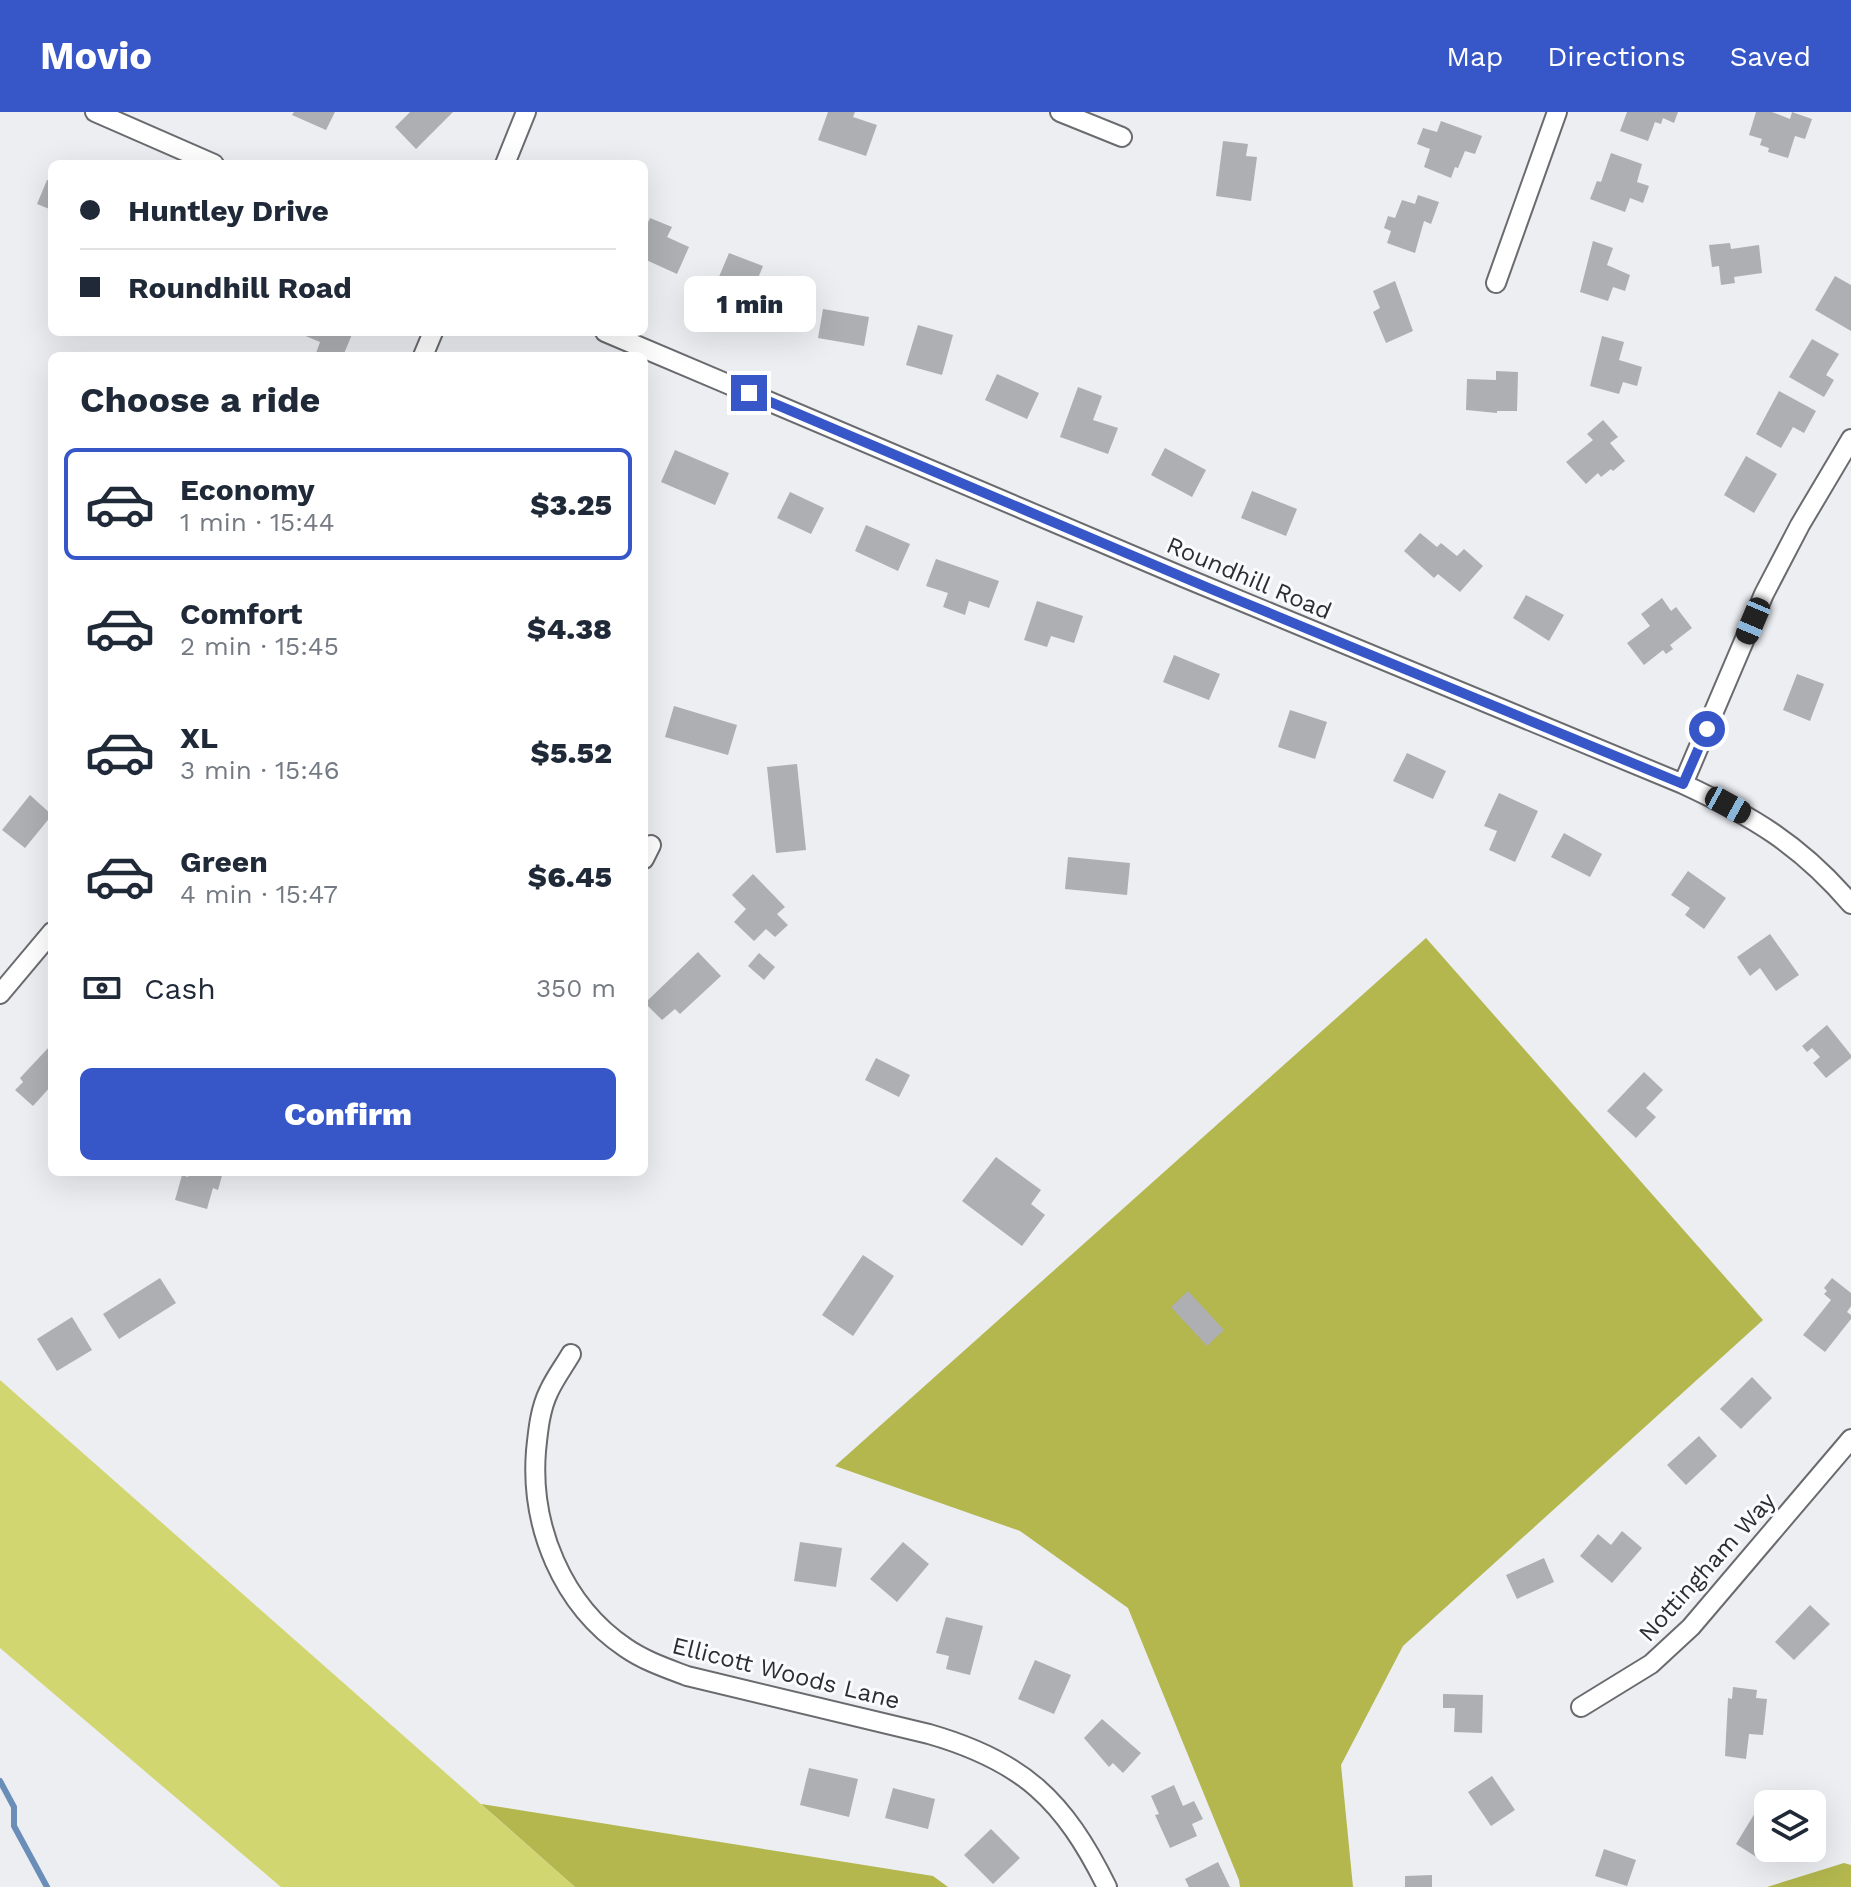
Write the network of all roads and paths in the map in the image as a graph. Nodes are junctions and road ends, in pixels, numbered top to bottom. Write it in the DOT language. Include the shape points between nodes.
graph roads {
  1 [pos="95,112"];
  2 [pos="526,112"];
  3 [pos="1060,112"];
  4 [pos="1557,112"];
  5 [pos="1122,137"];
  6 [pos="205,160"];
  7 [pos="507,160"];
  8 [pos="1496,283"];
  9 [pos="614,336"];
  10 [pos="1851,439"];
  11 [pos="1683,784"];
  12 [pos="1851,904"];
  13 [pos="48,937"];
  14 [pos="0,994"];
  15 [pos="571,1354"];
  16 [pos="1851,1439"];
  17 [pos="1581,1707"];
  18 [pos="1107,1887"];
  1 -- 6 [label="street"];
  2 -- 7 [label="street"];
  3 -- 5 [label="street"];
  4 -- 8 [label="street"];
  9 -- 11 [label="street, Roundhill Road"];
  10 -- 11 [label="street" via="1764,594"];
  11 -- 12 [label="street, Roundhill Road" via="1764,825 1798,850"];
  13 -- 14 [label="street"];
  15 -- 18 [label="street, Ellicott Woods Lane" via="548,1392 538,1427 537,1501 558,1571 598,1624 625,1647 687,1676 929,1734 998,1759 1052,1800"];
  16 -- 17 [label="street, Nottingham Way" via="1691,1627 1651,1664"];
}
